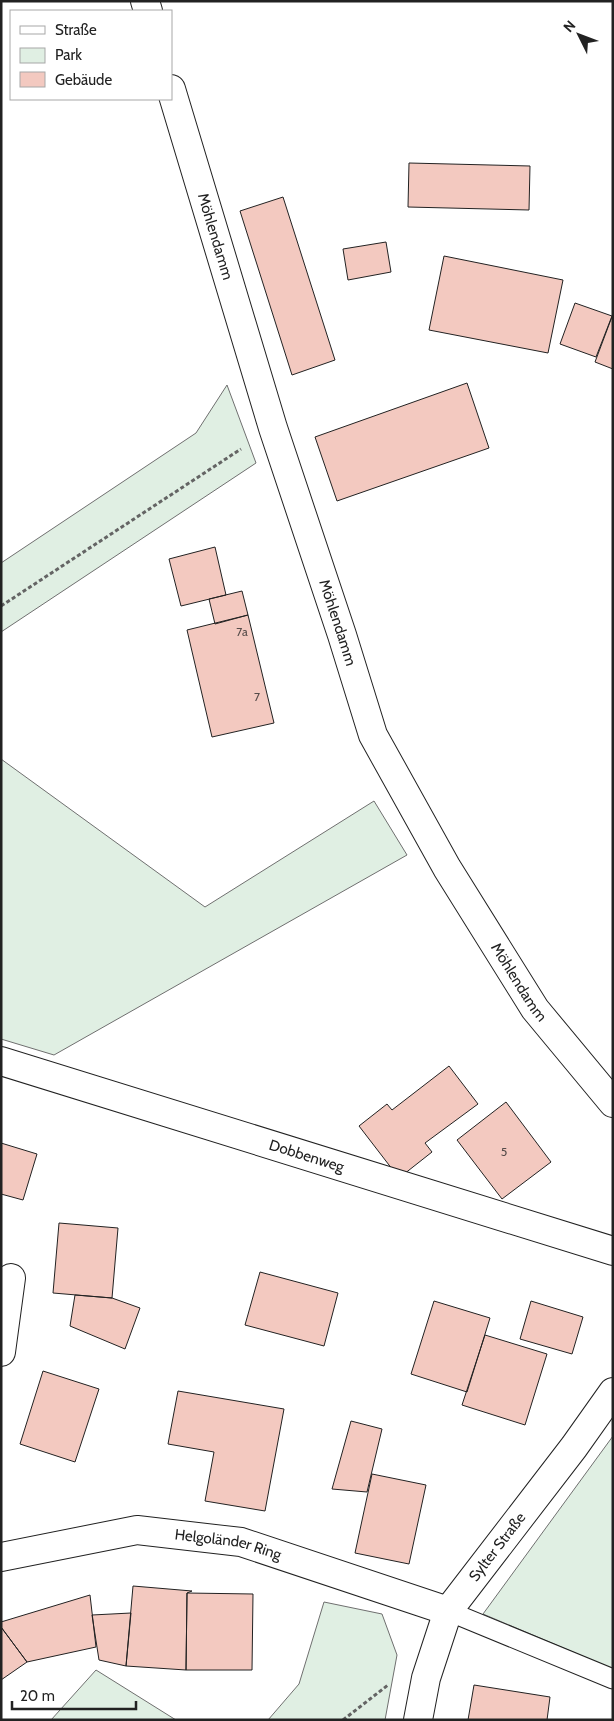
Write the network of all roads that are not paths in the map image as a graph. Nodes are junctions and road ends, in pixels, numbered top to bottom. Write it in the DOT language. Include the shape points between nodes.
graph roads {
  1 [pos="172,92"];
  2 [pos="1,1061"];
  3 [pos="613,1103"];
  4 [pos="613,1251"];
  5 [pos="11,1278"];
  6 [pos="1,1352"];
  7 [pos="613,1392"];
  8 [pos="1,1557"];
  9 [pos="448,1611"];
  10 [pos="613,1680"];
  11 [pos="418,1720"];
  1 -- 3 [label="street, Möhlendamm" via="274,428 373,735 447,868 536,1009"];
  2 -- 4 [label="street, Dobbenweg"];
  5 -- 6 [label="street"];
  7 -- 9 [label="street, Sylter Straße"];
  8 -- 9 [label="street, Helgoländer Ring" via="137,1530 241,1542"];
  9 -- 10 [label="lane"];
  9 -- 11 [label="street, Sylter Straße" via="426,1678"];
}
